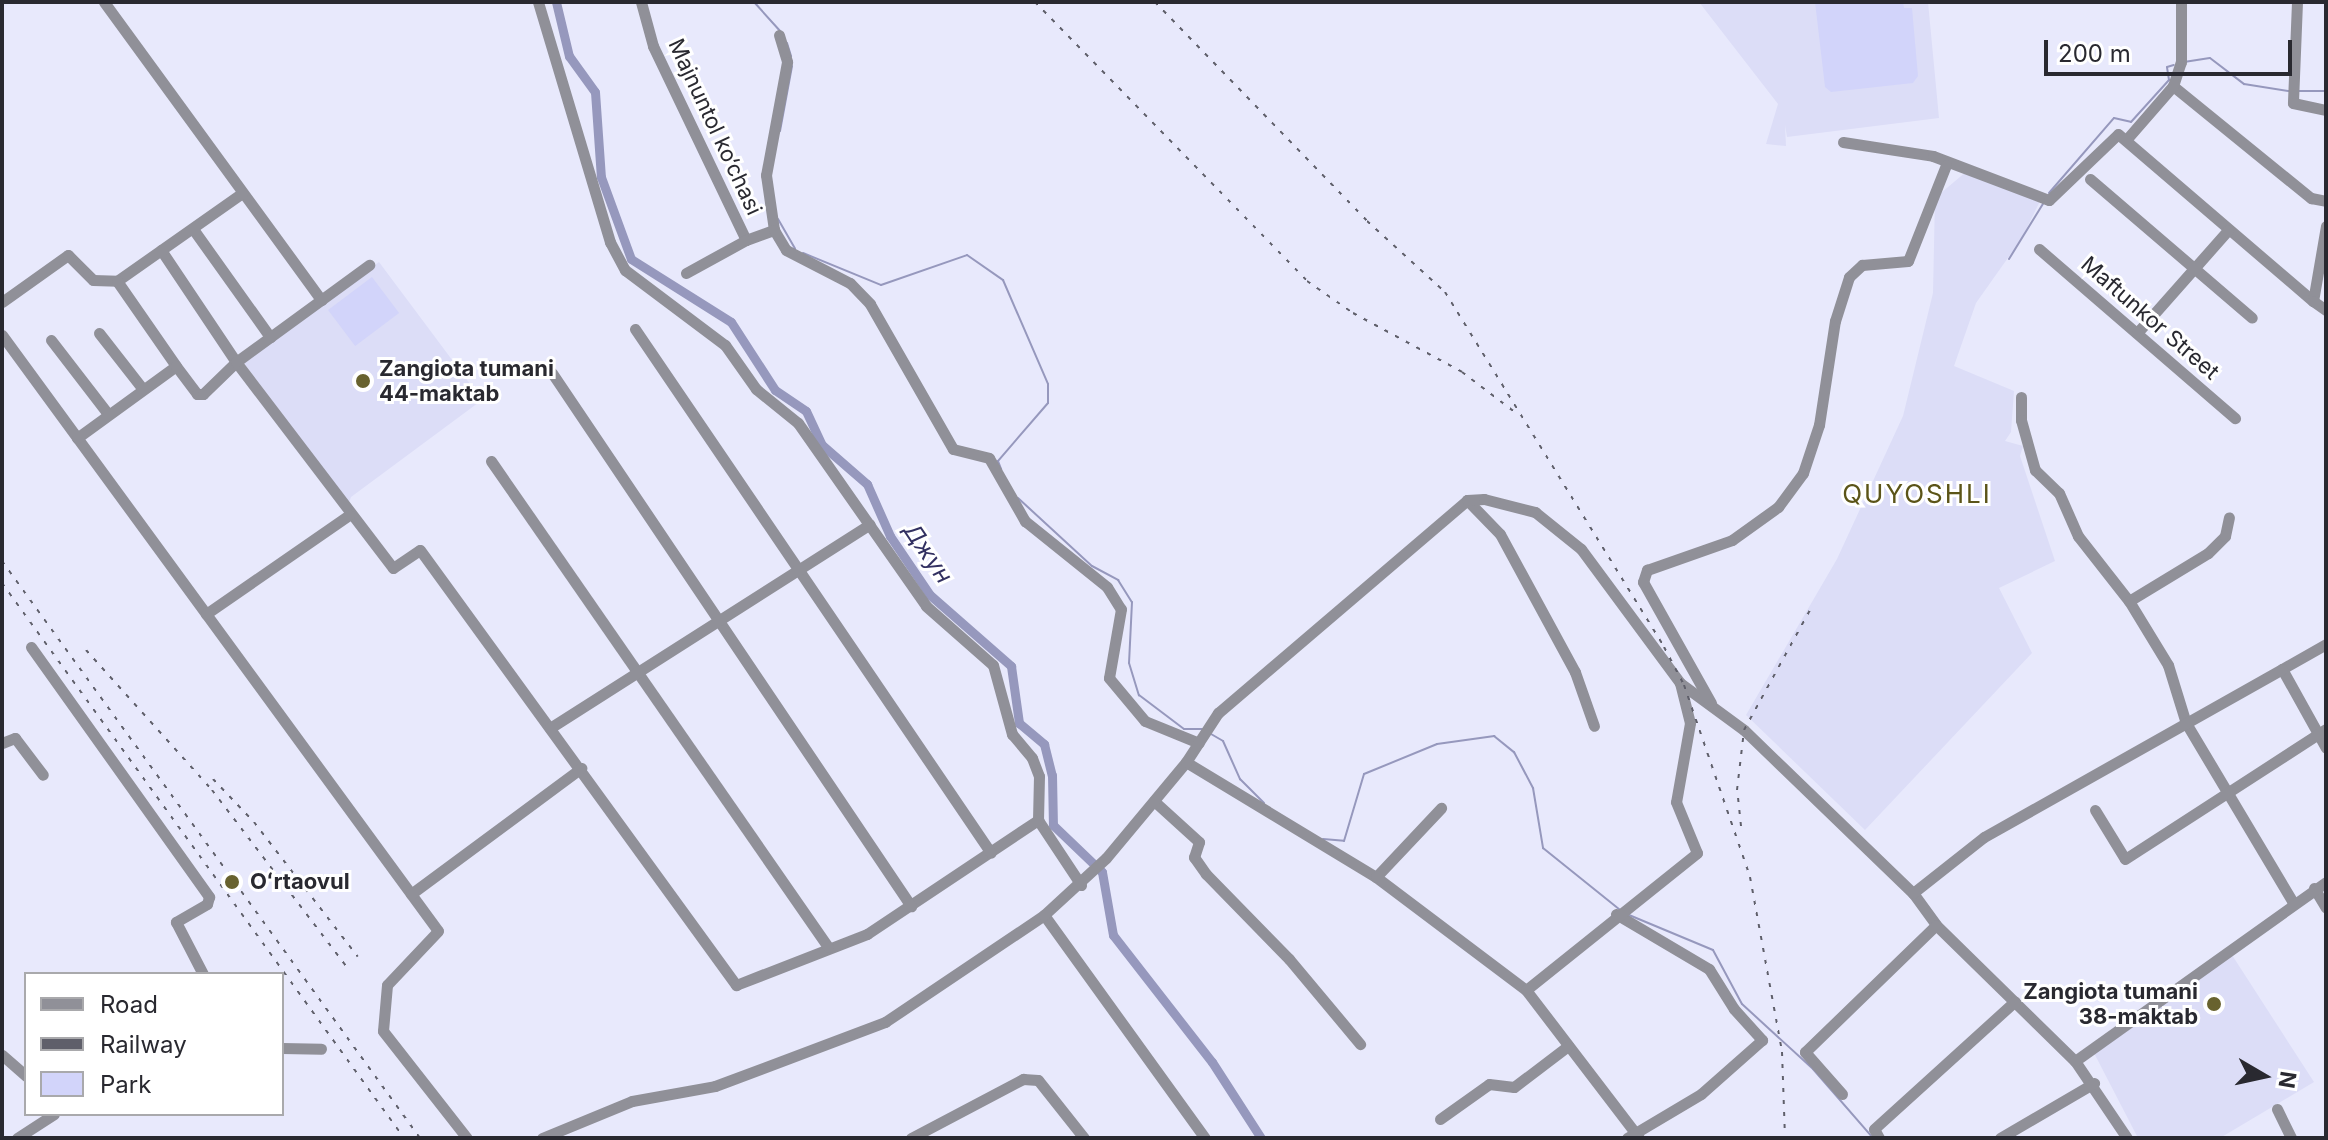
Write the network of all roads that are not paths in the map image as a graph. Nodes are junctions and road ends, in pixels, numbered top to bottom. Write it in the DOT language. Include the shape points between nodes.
graph roads {
  1 [pos="104,2"];
  2 [pos="538,2"];
  3 [pos="641,2"];
  4 [pos="2181,2"];
  5 [pos="2297,2"];
  6 [pos="779,35"];
  7 [pos="2173,86"];
  8 [pos="2326,110"];
  9 [pos="2126,140"];
  10 [pos="1843,142"];
  11 [pos="1946,165"];
  12 [pos="2090,179"];
  13 [pos="242,193"];
  14 [pos="2326,201"];
  15 [pos="2326,226"];
  16 [pos="193,229"];
  17 [pos="774,230"];
  18 [pos="2228,230"];
  19 [pos="746,240"];
  20 [pos="2039,249"];
  21 [pos="161,250"];
  22 [pos="369,265"];
  23 [pos="2193,268"];
  24 [pos="686,273"];
  25 [pos="117,281"];
  26 [pos="321,300"];
  27 [pos="2313,301"];
  28 [pos="2,302"];
  29 [pos="2326,310"];
  30 [pos="2252,318"];
  31 [pos="635,329"];
  32 [pos="99,333"];
  33 [pos="2137,333"];
  34 [pos="2,335"];
  35 [pos="270,337"];
  36 [pos="51,340"];
  37 [pos="236,362"];
  38 [pos="176,366"];
  39 [pos="552,373"];
  40 [pos="142,388"];
  41 [pos="2021,397"];
  42 [pos="108,414"];
  43 [pos="2235,418"];
  44 [pos="77,438"];
  45 [pos="491,461"];
  46 [pos="1467,500"];
  47 [pos="349,515"];
  48 [pos="2229,517"];
  49 [pos="870,524"];
  50 [pos="795,572"];
  51 [pos="2129,601"];
  52 [pos="206,614"];
  53 [pos="720,618"];
  54 [pos="2326,644"];
  55 [pos="31,647"];
  56 [pos="2282,669"];
  57 [pos="637,676"];
  58 [pos="1680,683"];
  59 [pos="1711,703"];
  60 [pos="2186,723"];
  61 [pos="1594,726"];
  62 [pos="550,728"];
  63 [pos="2322,731"];
  64 [pos="2,743"];
  65 [pos="1199,743"];
  66 [pos="2326,748"];
  67 [pos="1186,762"];
  68 [pos="581,768"];
  69 [pos="43,775"];
  70 [pos="2227,790"];
  71 [pos="1154,801"];
  72 [pos="1441,808"];
  73 [pos="2095,810"];
  74 [pos="1038,820"];
  75 [pos="991,853"];
  76 [pos="1376,877"];
  77 [pos="2326,882"];
  78 [pos="1081,885"];
  79 [pos="2314,888"];
  80 [pos="1913,893"];
  81 [pos="411,894"];
  82 [pos="2292,901"];
  83 [pos="911,906"];
  84 [pos="2326,908"];
  85 [pos="1616,914"];
  86 [pos="1044,915"];
  87 [pos="1936,925"];
  88 [pos="828,947"];
  89 [pos="202,972"];
  90 [pos="1526,990"];
  91 [pos="2015,1001"];
  92 [pos="1360,1044"];
  93 [pos="1568,1046"];
  94 [pos="284,1048"];
  95 [pos="321,1049"];
  96 [pos="2,1055"];
  97 [pos="2075,1061"];
  98 [pos="24,1074"];
  99 [pos="2094,1083"];
  100 [pos="1842,1094"];
  101 [pos="2277,1109"];
  102 [pos="51,1116"];
  103 [pos="1440,1119"];
  104 [pos="1634,1136"];
  105 [pos="17,1138"];
  106 [pos="467,1138"];
  107 [pos="542,1138"];
  108 [pos="911,1138"];
  109 [pos="1084,1138"];
  110 [pos="1205,1138"];
  111 [pos="1879,1138"];
  112 [pos="2000,1138"];
  113 [pos="2127,1138"];
  114 [pos="2291,1138"];
  1 -- 13 [label="street"];
  2 -- 49 [label="street" via="610,242 625,270 725,345 756,389 798,423 813,452"];
  3 -- 19 [label="street, Majnuntol ko‘chasi" via="653,46"];
  4 -- 7 [label="street" via="2181,62"];
  5 -- 8 [label="street" via="2293,103"];
  6 -- 17 [label="street" via="787,62 766,175"];
  7 -- 9 [label="street"];
  7 -- 14 [label="street" via="2311,198"];
  9 -- 11 [label="street" via="2111,135 2049,200"];
  9 -- 18 [label="street"];
  10 -- 11 [label="street" via="1913,151"];
  11 -- 59 [label="street" via="1908,261 1862,265 1849,277 1835,321 1819,425 1803,473 1787,496 1732,540 1647,570 1643,582"];
  12 -- 23 [label="street"];
  13 -- 16 [label="street"];
  13 -- 26 [label="street"];
  15 -- 27 [label="street"];
  16 -- 21 [label="street"];
  16 -- 35 [label="street"];
  17 -- 19 [label="street, Majnuntol ko‘chasi"];
  17 -- 65 [label="street" via="786,250 850,283 870,304 953,449 989,458 1025,521 1116,598 1121,609 1109,678 1145,721"];
  18 -- 23 [label="street"];
  18 -- 27 [label="street"];
  19 -- 24 [label="street"];
  20 -- 33 [label="street, Maftunkor Street"];
  21 -- 25 [label="street"];
  21 -- 37 [label="street"];
  22 -- 26 [label="street"];
  23 -- 30 [label="street"];
  23 -- 33 [label="street"];
  25 -- 28 [label="street" via="93,280 68,255 61,255"];
  25 -- 38 [label="street"];
  26 -- 35 [label="street"];
  27 -- 29 [label="street"];
  31 -- 50 [label="street"];
  32 -- 40 [label="street"];
  33 -- 43 [label="street, Maftunkor Street"];
  34 -- 44 [label="street"];
  35 -- 37 [label="street"];
  36 -- 42 [label="street"];
  37 -- 38 [label="street" via="199,396"];
  37 -- 47 [label="street"];
  38 -- 40 [label="street"];
  39 -- 53 [label="street"];
  40 -- 42 [label="street"];
  41 -- 51 [label="street" via="2021,420 2035,470 2059,493 2078,536"];
  42 -- 44 [label="street"];
  44 -- 52 [label="street"];
  45 -- 57 [label="street"];
  46 -- 58 [label="street" via="1493,498 1535,512 1581,549"];
  46 -- 61 [label="street" via="1500,534 1565,651"];
  46 -- 65 [label="street" via="1218,713"];
  47 -- 52 [label="street"];
  47 -- 62 [label="street" via="393,568 420,550"];
  48 -- 51 [label="street" via="2225,536 2208,553"];
  49 -- 50 [label="street"];
  49 -- 74 [label="street" via="926,606 993,665 1012,734 1039,776"];
  50 -- 53 [label="street"];
  50 -- 75 [label="street"];
  51 -- 60 [label="street" via="2175,679"];
  52 -- 81 [label="street"];
  53 -- 57 [label="street"];
  53 -- 83 [label="street"];
  54 -- 56 [label="street"];
  55 -- 89 [label="street" via="209,897 207,904 176,922"];
  56 -- 60 [label="street"];
  56 -- 63 [label="street"];
  57 -- 62 [label="street"];
  57 -- 88 [label="street"];
  58 -- 59 [label="street"];
  58 -- 85 [label="street" via="1690,723 1676,802 1697,853"];
  59 -- 80 [label="street"];
  60 -- 70 [label="street"];
  60 -- 80 [label="street" via="1984,837"];
  62 -- 68 [label="street"];
  63 -- 66 [label="street"];
  63 -- 70 [label="street"];
  64 -- 69 [label="street" via="15,738"];
  65 -- 67 [label="street"];
  67 -- 71 [label="street"];
  67 -- 76 [label="street"];
  68 -- 81 [label="street"];
  68 -- 88 [label="street" via="736,985"];
  70 -- 73 [label="street" via="2125,859"];
  70 -- 82 [label="street"];
  71 -- 78 [label="street"];
  71 -- 92 [label="street" via="1199,842 1194,857 1206,874 1289,959"];
  72 -- 76 [label="street"];
  74 -- 75 [label="street"];
  74 -- 78 [label="street"];
  75 -- 83 [label="street"];
  76 -- 90 [label="street"];
  77 -- 79 [label="street"];
  78 -- 86 [label="street"];
  79 -- 82 [label="street"];
  79 -- 84 [label="street"];
  80 -- 87 [label="street"];
  81 -- 106 [label="street" via="438,931 387,985 383,1031"];
  82 -- 97 [label="street"];
  83 -- 88 [label="street" via="867,934"];
  85 -- 90 [label="street"];
  85 -- 104 [label="street" via="1709,969 1762,1040 1701,1094"];
  86 -- 107 [label="street" via="885,1022 715,1086 632,1101"];
  86 -- 110 [label="street"];
  87 -- 91 [label="street"];
  87 -- 100 [label="street" via="1805,1052"];
  90 -- 93 [label="street"];
  91 -- 97 [label="street"];
  91 -- 111 [label="street" via="1874,1129"];
  93 -- 103 [label="street" via="1514,1087 1489,1084"];
  93 -- 104 [label="street"];
  94 -- 95 [label="street"];
  96 -- 98 [label="street"];
  97 -- 99 [label="street"];
  99 -- 112 [label="street"];
  99 -- 113 [label="street"];
  101 -- 114 [label="street"];
  102 -- 105 [label="street"];
  108 -- 109 [label="street" via="1023,1079 1038,1080"];
}
